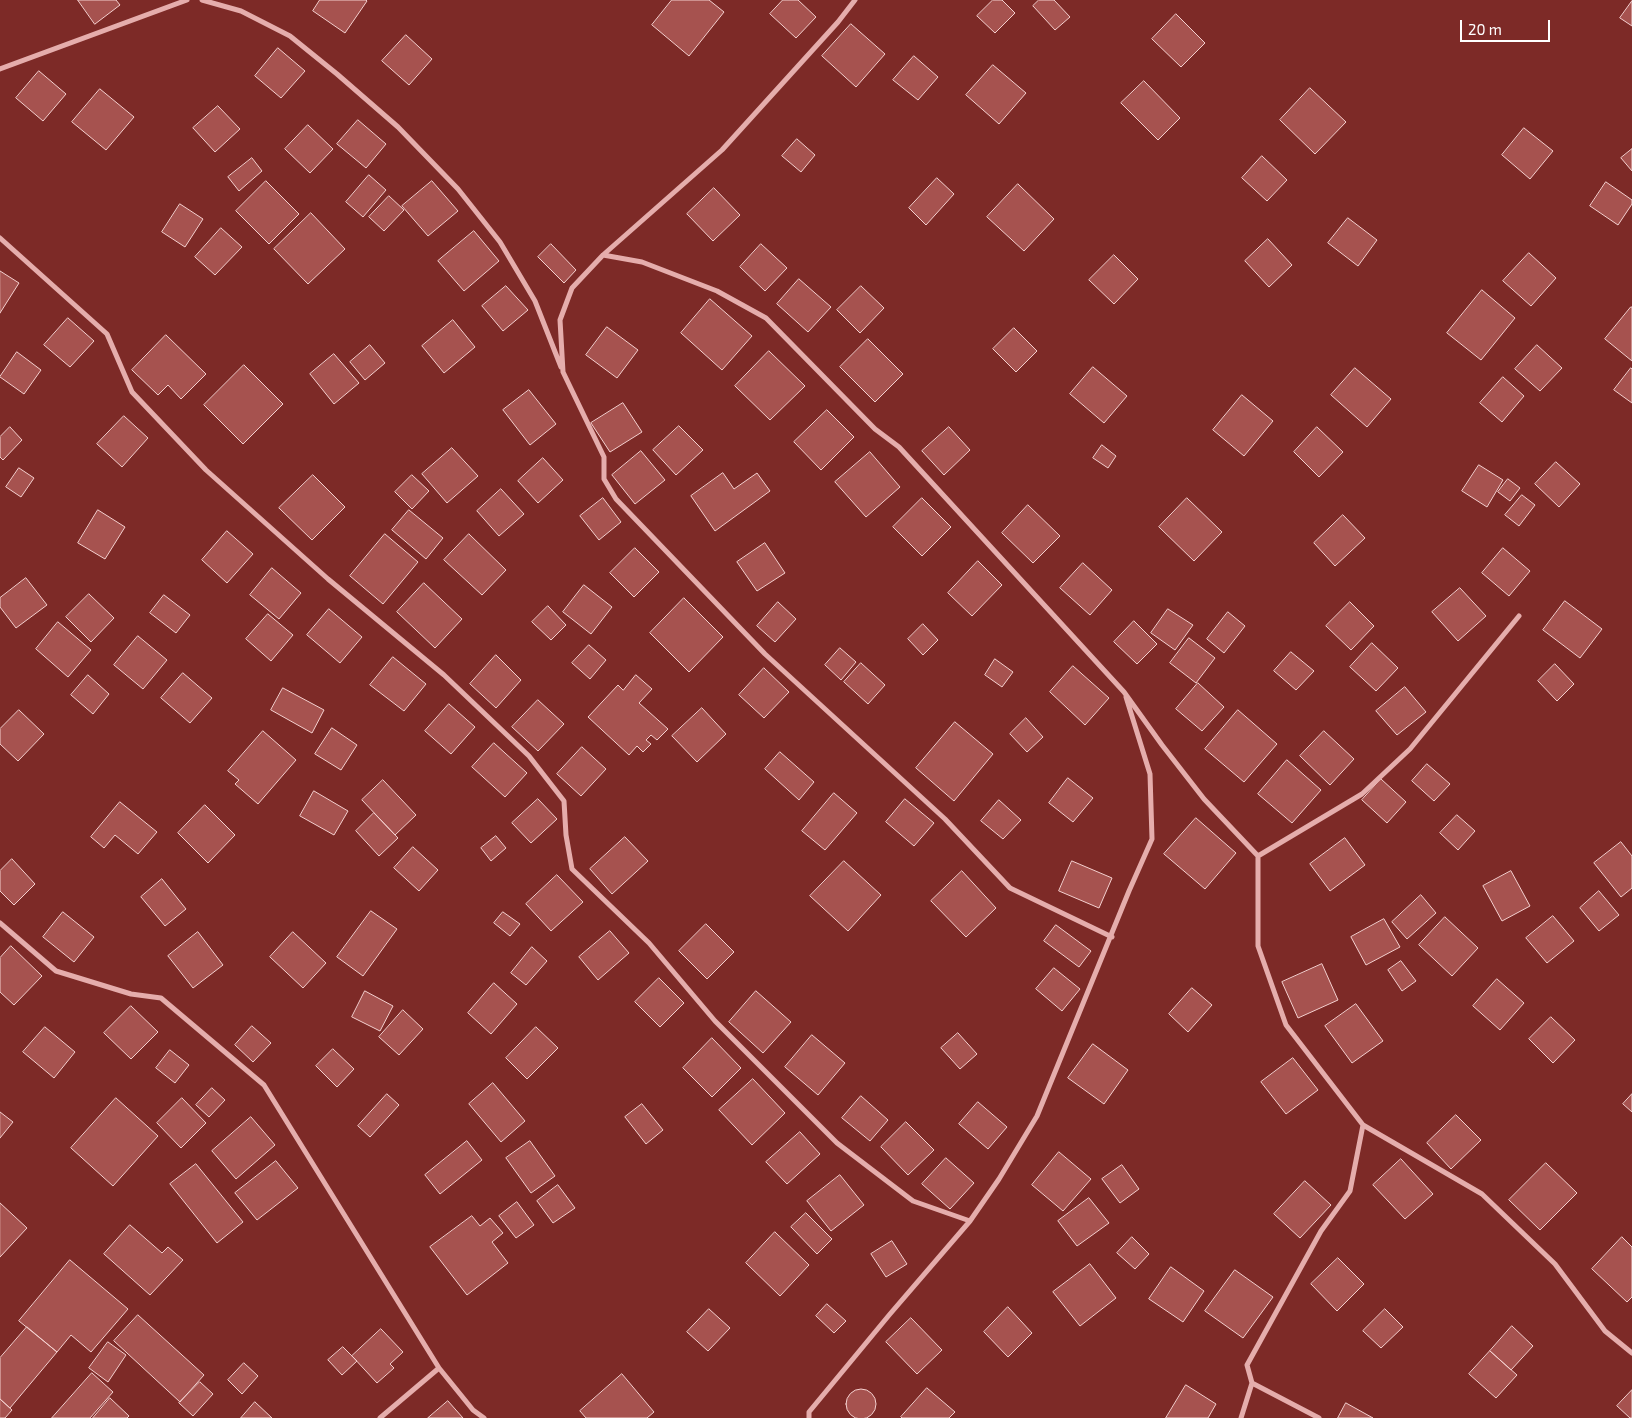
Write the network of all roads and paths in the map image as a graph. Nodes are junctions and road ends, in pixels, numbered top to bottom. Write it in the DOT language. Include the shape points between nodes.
graph roads {
  1 [pos="187,0"];
  2 [pos="202,0"];
  3 [pos="855,0"];
  4 [pos="0,69"];
  5 [pos="0,238"];
  6 [pos="603,255"];
  7 [pos="563,372"];
  8 [pos="1519,616"];
  9 [pos="1124,692"];
  10 [pos="1258,856"];
  11 [pos="0,923"];
  12 [pos="1112,937"];
  13 [pos="1363,1125"];
  14 [pos="970,1221"];
  15 [pos="1632,1353"];
  16 [pos="439,1368"];
  17 [pos="1252,1383"];
  18 [pos="380,1418"];
  19 [pos="484,1418"];
  20 [pos="808,1418"];
  21 [pos="1241,1418"];
  22 [pos="1320,1418"];
  1 -- 4 [label="street"];
  2 -- 7 [label="street" via="241,11 290,36 398,127 458,188 500,242 536,301"];
  3 -- 6 [label="street" via="722,150"];
  5 -- 14 [label="street" via="107,334 132,392 206,470 328,579 444,675 530,756 564,801 572,869 649,943 715,1021 837,1143 912,1201"];
  6 -- 7 [label="street" via="572,288 560,320"];
  6 -- 9 [label="street" via="642,262 717,290 766,318 875,429 899,447"];
  7 -- 12 [label="street" via="604,457 604,479 616,499 758,647 946,819 1010,888"];
  8 -- 10 [label="street" via="1410,749 1362,794"];
  9 -- 10 [label="street" via="1204,799"];
  9 -- 12 [label="street" via="1150,774 1152,840"];
  10 -- 13 [label="street" via="1258,946 1286,1025"];
  11 -- 16 [label="street" via="56,971 131,994 161,998 264,1085"];
  12 -- 14 [label="street" via="1037,1116"];
  13 -- 15 [label="street" via="1482,1194 1555,1264 1605,1331"];
  13 -- 17 [label="street" via="1350,1191 1321,1232 1247,1365"];
  14 -- 20 [label="street" via="809,1412"];
  16 -- 18 [label="street"];
  16 -- 19 [label="street" via="473,1410"];
  17 -- 21 [label="street"];
  17 -- 22 [label="street"];
}
